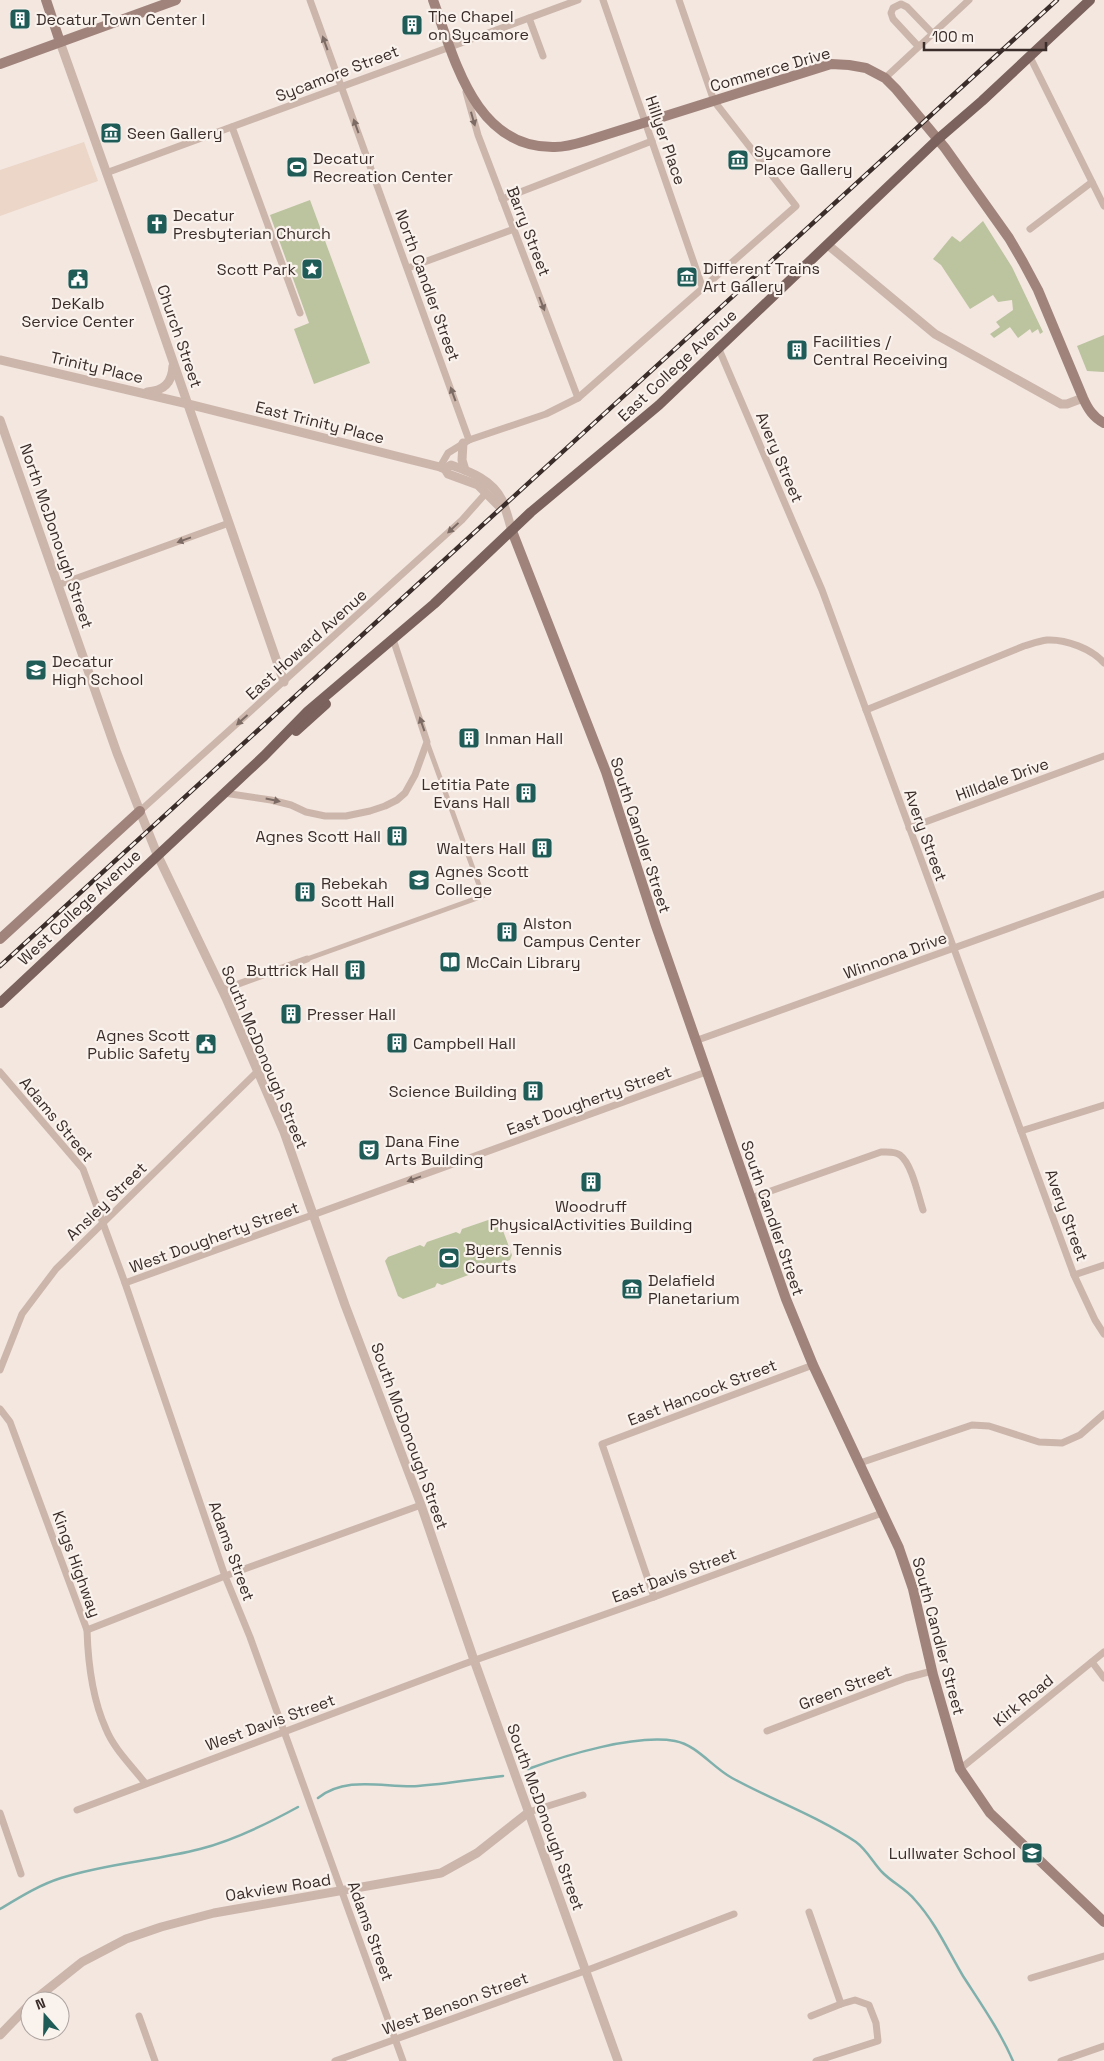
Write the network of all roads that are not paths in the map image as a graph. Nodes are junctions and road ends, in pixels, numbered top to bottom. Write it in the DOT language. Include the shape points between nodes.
graph roads {
  1 [pos="46,0"];
  2 [pos="176,0"];
  3 [pos="310,0"];
  4 [pos="433,0"];
  5 [pos="578,0"];
  6 [pos="603,0"];
  7 [pos="679,0"];
  8 [pos="969,0"];
  9 [pos="1090,0"];
  10 [pos="529,18"];
  11 [pos="932,33"];
  12 [pos="60,42"];
  13 [pos="450,46"];
  14 [pos="918,46"];
  15 [pos="543,56"];
  16 [pos="1030,57"];
  17 [pos="0,64"];
  18 [pos="460,72"];
  19 [pos="885,78"];
  20 [pos="341,86"];
  21 [pos="714,100"];
  22 [pos="646,122"];
  23 [pos="232,127"];
  24 [pos="938,139"];
  25 [pos="652,141"];
  26 [pos="106,173"];
  27 [pos="1092,182"];
  28 [pos="502,198"];
  29 [pos="1104,206"];
  30 [pos="514,229"];
  31 [pos="1030,229"];
  32 [pos="828,245"];
  33 [pos="408,268"];
  34 [pos="703,289"];
  35 [pos="300,313"];
  36 [pos="718,347"];
  37 [pos="0,360"];
  38 [pos="173,361"];
  39 [pos="138,392"];
  40 [pos="578,398"];
  41 [pos="1083,398"];
  42 [pos="188,404"];
  43 [pos="0,420"];
  44 [pos="1104,423"];
  45 [pos="466,441"];
  46 [pos="442,468"];
  47 [pos="465,470"];
  48 [pos="478,485"];
  49 [pos="486,493"];
  50 [pos="503,507"];
  51 [pos="229,523"];
  52 [pos="512,530"];
  53 [pos="58,586"];
  54 [pos="393,639"];
  55 [pos="1104,663"];
  56 [pos="284,682"];
  57 [pos="866,710"];
  58 [pos="427,742"];
  59 [pos="1104,756"];
  60 [pos="224,794"];
  61 [pos="140,811"];
  62 [pos="909,828"];
  63 [pos="148,831"];
  64 [pos="157,854"];
  65 [pos="1104,894"];
  66 [pos="0,939"];
  67 [pos="954,949"];
  68 [pos="307,959"];
  69 [pos="222,990"];
  70 [pos="0,1002"];
  71 [pos="695,1041"];
  72 [pos="258,1071"];
  73 [pos="0,1072"];
  74 [pos="706,1072"];
  75 [pos="1104,1105"];
  76 [pos="1021,1131"];
  77 [pos="751,1198"];
  78 [pos="923,1210"];
  79 [pos="313,1216"];
  80 [pos="103,1222"];
  81 [pos="1104,1265"];
  82 [pos="1074,1275"];
  83 [pos="125,1283"];
  84 [pos="1104,1334"];
  85 [pos="812,1365"];
  86 [pos="0,1370"];
  87 [pos="0,1409"];
  88 [pos="1104,1414"];
  89 [pos="860,1462"];
  90 [pos="421,1505"];
  91 [pos="882,1513"];
  92 [pos="225,1576"];
  93 [pos="654,1597"];
  94 [pos="87,1630"];
  95 [pos="1104,1652"];
  96 [pos="474,1660"];
  97 [pos="1092,1662"];
  98 [pos="932,1671"];
  99 [pos="1104,1678"];
  100 [pos="767,1731"];
  101 [pos="284,1732"];
  102 [pos="960,1769"];
  103 [pos="145,1783"];
  104 [pos="583,1795"];
  105 [pos="77,1810"];
  106 [pos="529,1812"];
  107 [pos="0,1813"];
  108 [pos="21,1874"];
  109 [pos="343,1892"];
  110 [pos="809,1912"];
  111 [pos="734,1914"];
  112 [pos="1104,1922"];
  113 [pos="1104,1956"];
  114 [pos="585,1971"];
  115 [pos="1031,1978"];
  116 [pos="46,1991"];
  117 [pos="841,2004"];
  118 [pos="20,2014"];
  119 [pos="139,2016"];
  120 [pos="811,2016"];
  121 [pos="0,2035"];
  122 [pos="395,2039"];
  123 [pos="1104,2046"];
  124 [pos="155,2061"];
  125 [pos="335,2061"];
  126 [pos="403,2061"];
  127 [pos="618,2061"];
  128 [pos="816,2061"];
  129 [pos="1062,2061"];
  1 -- 12 [label="main road, Church Street"];
  2 -- 12 [label="main road"];
  20 -- 3 [label="street, North Candler Street, one-way"];
  4 -- 13 [label="main road, Commerce Drive"];
  5 -- 10 [label="street, Sycamore Street"];
  6 -- 22 [label="street, Hillyer Place"];
  7 -- 21 [label="street"];
  8 -- 11 [label="street"];
  9 -- 16 [label="main road, East College Avenue"];
  10 -- 13 [label="street, Sycamore Street"];
  10 -- 15 [label="street"];
  11 -- 14 [label="street"];
  11 -- 14 [label="street" via="907,6 901,4 893,8 893,19"];
  12 -- 17 [label="main road"];
  12 -- 26 [label="street, Church Street"];
  13 -- 18 [label="main road, Commerce Drive"];
  13 -- 20 [label="street, Sycamore Street"];
  14 -- 19 [label="street"];
  16 -- 24 [label="main road, East College Avenue"];
  16 -- 27 [label="street"];
  18 -- 22 [label="main road, Commerce Drive" via="474,102 486,117 504,132 540,146 569,145"];
  18 -- 28 [label="street, Barry Street, one-way" via="478,135"];
  19 -- 21 [label="main road, Commerce Drive" via="866,68 831,64"];
  19 -- 24 [label="main road, Commerce Drive"];
  20 -- 23 [label="street, Sycamore Street"];
  33 -- 20 [label="street, North Candler Street, one-way"];
  21 -- 22 [label="main road, Commerce Drive"];
  21 -- 34 [label="street" via="796,206"];
  22 -- 25 [label="street, Hillyer Place"];
  23 -- 26 [label="street, Sycamore Street"];
  23 -- 35 [label="street"];
  24 -- 32 [label="main road, East College Avenue"];
  24 -- 41 [label="main road, Commerce Drive" via="1023,262"];
  25 -- 28 [label="street"];
  25 -- 34 [label="street, Hillyer Place"];
  26 -- 38 [label="street, Church Street"];
  27 -- 29 [label="street"];
  27 -- 31 [label="street"];
  28 -- 30 [label="street, Barry Street"];
  30 -- 33 [label="street"];
  30 -- 40 [label="street, Barry Street, one-way"];
  32 -- 36 [label="main road, East College Avenue"];
  32 -- 41 [label="street" via="945,340 1061,404"];
  45 -- 33 [label="street, North Candler Street, one-way"];
  34 -- 40 [label="street"];
  36 -- 52 [label="main road, East College Avenue" via="659,405"];
  36 -- 57 [label="street, Avery Street" via="822,590"];
  37 -- 39 [label="street, Trinity Place"];
  38 -- 39 [label="street" via="171,378 166,386 154,392"];
  38 -- 42 [label="street, Church Street"];
  39 -- 42 [label="street, Trinity Place"];
  40 -- 45 [label="street" via="546,414"];
  41 -- 44 [label="main road, Commerce Drive" via="1090,412"];
  42 -- 46 [label="street, East Trinity Place"];
  42 -- 51 [label="street, Church Street"];
  43 -- 53 [label="street, North McDonough Street"];
  45 -- 46 [label="street" via="448,453"];
  45 -- 47 [label="street" via="462,460"];
  46 -- 47 [label="street, East Trinity Place" via="450,465"];
  46 -- 48 [label="street, East Trinity Place" via="448,474"];
  47 -- 50 [label="street, East Trinity Place" via="495,489 504,502"];
  48 -- 49 [label="street, South Candler Street"];
  49 -- 50 [label="street, South Candler Street"];
  49 -- 56 [label="street, East Howard Avenue, one-way" via="462,520"];
  50 -- 52 [label="street, South Candler Street"];
  51 -- 53 [label="street, one-way"];
  51 -- 56 [label="street, Church Street"];
  52 -- 54 [label="main road, East College Avenue"];
  52 -- 71 [label="main road, South Candler Street" via="606,772"];
  53 -- 61 [label="street, North McDonough Street"];
  58 -- 54 [label="street, one-way"];
  54 -- 60 [label="main road, East College Avenue" via="309,720"];
  55 -- 57 [label="street" via="1076,645 1048,640 1024,646"];
  56 -- 61 [label="street, East Howard Avenue, one-way"];
  57 -- 62 [label="street, Avery Street"];
  60 -- 58 [label="street, one-way" via="271,800 325,816 370,811 397,800 405,793 419,767"];
  58 -- 68 [label="street" via="483,896"];
  59 -- 62 [label="street, Hilldale Drive"];
  60 -- 64 [label="main road, East College Avenue"];
  61 -- 63 [label="street, North McDonough Street"];
  61 -- 66 [label="main road"];
  62 -- 67 [label="street, Avery Street"];
  63 -- 64 [label="street, South McDonough Street"];
  64 -- 69 [label="street, South McDonough Street"];
  64 -- 70 [label="main road, West College Avenue"];
  65 -- 67 [label="street, Winnona Drive"];
  67 -- 71 [label="street, Winnona Drive"];
  67 -- 76 [label="street, Avery Street"];
  68 -- 69 [label="street"];
  69 -- 72 [label="street, South McDonough Street"];
  71 -- 74 [label="main road, South Candler Street"];
  72 -- 79 [label="street, South McDonough Street" via="284,1132"];
  72 -- 80 [label="street, Ansley Street"];
  73 -- 80 [label="street, Adams Street" via="83,1168"];
  74 -- 77 [label="main road, South Candler Street"];
  74 -- 79 [label="street, East Dougherty Street, one-way"];
  75 -- 76 [label="street"];
  76 -- 82 [label="street, Avery Street"];
  77 -- 78 [label="street" via="881,1152 890,1152 899,1153 907,1163"];
  77 -- 85 [label="main road, South Candler Street"];
  79 -- 83 [label="street, West Dougherty Street"];
  79 -- 90 [label="street, South McDonough Street"];
  80 -- 83 [label="street, Adams Street"];
  80 -- 86 [label="street, Ansley Street" via="56,1269 22,1314"];
  81 -- 82 [label="street"];
  82 -- 84 [label="street, Avery Street"];
  83 -- 92 [label="street, Adams Street"];
  85 -- 89 [label="main road, South Candler Street"];
  85 -- 93 [label="street, East Hancock Street" via="602,1444"];
  87 -- 94 [label="street, Kings Highway" via="10,1422"];
  88 -- 89 [label="street" via="1080,1435 1062,1443 1038,1442 989,1426 972,1425"];
  89 -- 91 [label="main road, South Candler Street"];
  90 -- 92 [label="street"];
  90 -- 96 [label="street, South McDonough Street"];
  91 -- 93 [label="street, East Davis Street"];
  91 -- 98 [label="main road, South Candler Street" via="899,1548 913,1589"];
  92 -- 94 [label="street"];
  92 -- 101 [label="street, Adams Street"];
  93 -- 96 [label="street, East Davis Street"];
  94 -- 103 [label="street, Kings Highway" via="88,1664 106,1730"];
  95 -- 97 [label="street, Kirk Road"];
  96 -- 101 [label="street, West Davis Street"];
  96 -- 106 [label="street, South McDonough Street"];
  97 -- 99 [label="street"];
  97 -- 102 [label="street, Kirk Road"];
  98 -- 100 [label="street, Green Street"];
  98 -- 102 [label="main road, South Candler Street"];
  101 -- 103 [label="street, West Davis Street"];
  101 -- 109 [label="street, Adams Street"];
  102 -- 112 [label="main road, South Candler Street" via="990,1813"];
  103 -- 105 [label="street, West Davis Street"];
  104 -- 106 [label="street"];
  106 -- 109 [label="street, Oakview Road" via="477,1853 442,1874"];
  106 -- 114 [label="street, South McDonough Street"];
  107 -- 108 [label="street"];
  109 -- 116 [label="street, Oakview Road" via="214,1913 161,1927 126,1939 82,1962"];
  109 -- 122 [label="street, Adams Street"];
  110 -- 117 [label="street"];
  111 -- 114 [label="street, West Benson Street"];
  113 -- 115 [label="street"];
  114 -- 122 [label="street, West Benson Street"];
  114 -- 127 [label="street, South McDonough Street"];
  117 -- 120 [label="street"];
  117 -- 128 [label="street" via="855,2000 869,2005 878,2041"];
  118 -- 121 [label="street"];
  119 -- 124 [label="street"];
  122 -- 125 [label="street, West Benson Street"];
  122 -- 126 [label="street, Adams Street"];
  123 -- 129 [label="street"];
}
